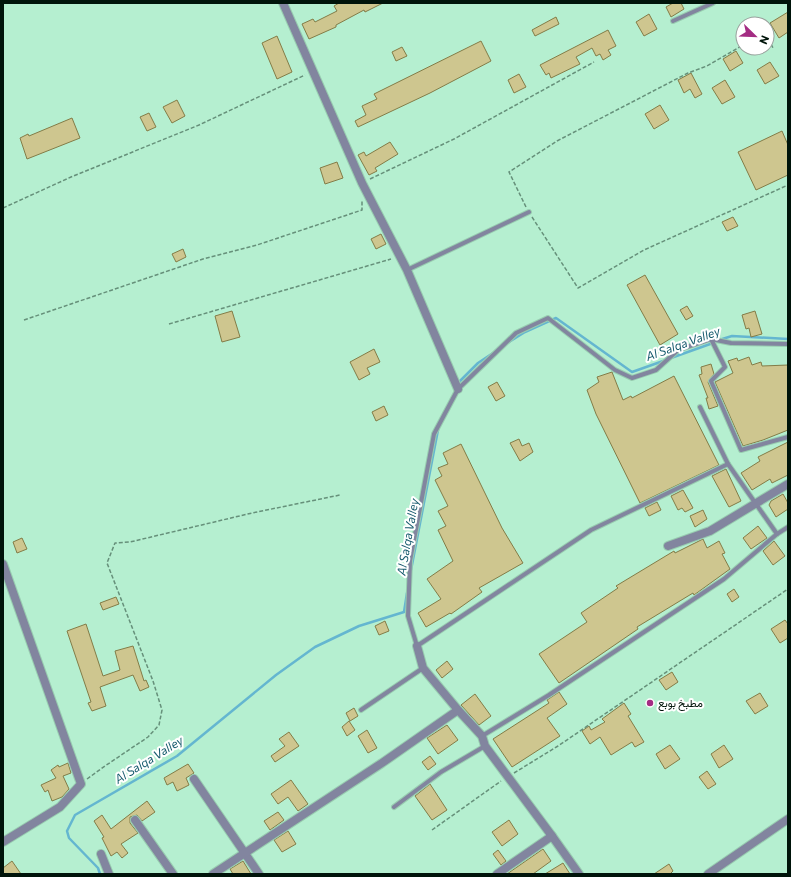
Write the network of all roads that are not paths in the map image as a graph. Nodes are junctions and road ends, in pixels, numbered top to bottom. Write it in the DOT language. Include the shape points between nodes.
graph roads {
  1 [pos="283,3"];
  2 [pos="713,3"];
  3 [pos="673,21"];
  4 [pos="529,212"];
  5 [pos="407,270"];
  6 [pos="711,339"];
  7 [pos="788,344"];
  8 [pos="458,389"];
  9 [pos="700,407"];
  10 [pos="788,437"];
  11 [pos="728,464"];
  12 [pos="788,484"];
  13 [pos="754,503"];
  14 [pos="788,528"];
  15 [pos="777,534"];
  16 [pos="668,546"];
  17 [pos="3,564"];
  18 [pos="417,646"];
  19 [pos="423,668"];
  20 [pos="361,710"];
  21 [pos="458,710"];
  22 [pos="482,736"];
  23 [pos="485,746"];
  24 [pos="194,779"];
  25 [pos="394,807"];
  26 [pos="788,819"];
  27 [pos="135,820"];
  28 [pos="552,836"];
  29 [pos="3,842"];
  30 [pos="245,853"];
  31 [pos="101,854"];
  32 [pos="109,874"];
  33 [pos="173,874"];
  34 [pos="213,874"];
  35 [pos="259,874"];
  36 [pos="497,874"];
  37 [pos="579,874"];
  38 [pos="708,874"];
  1 -- 5 [label="street" via="362,183"];
  2 -- 3 [label="lane"];
  4 -- 5 [label="lane"];
  5 -- 8 [label="street"];
  6 -- 7 [label="lane" via="731,343"];
  6 -- 8 [label="lane" via="678,350 656,370 632,378 615,370 548,318 516,333"];
  6 -- 10 [label="lane" via="725,367 711,381 741,450"];
  8 -- 18 [label="lane" via="434,434 410,561 408,616"];
  9 -- 11 [label="lane"];
  11 -- 13 [label="lane"];
  11 -- 18 [label="lane" via="590,530"];
  12 -- 13 [label="street"];
  13 -- 15 [label="lane"];
  13 -- 16 [label="street" via="710,531"];
  14 -- 15 [label="lane"];
  15 -- 22 [label="lane" via="724,579 549,695"];
  17 -- 29 [label="street" via="81,784 60,807"];
  18 -- 19 [label="street"];
  19 -- 20 [label="lane"];
  19 -- 21 [label="street"];
  21 -- 22 [label="street"];
  21 -- 30 [label="street"];
  22 -- 23 [label="street"];
  23 -- 25 [label="lane" via="441,772"];
  23 -- 28 [label="street"];
  24 -- 30 [label="street"];
  26 -- 38 [label="street"];
  27 -- 33 [label="street"];
  28 -- 36 [label="street"];
  28 -- 37 [label="street"];
  30 -- 34 [label="street"];
  30 -- 35 [label="street"];
  31 -- 32 [label="street"];
}
